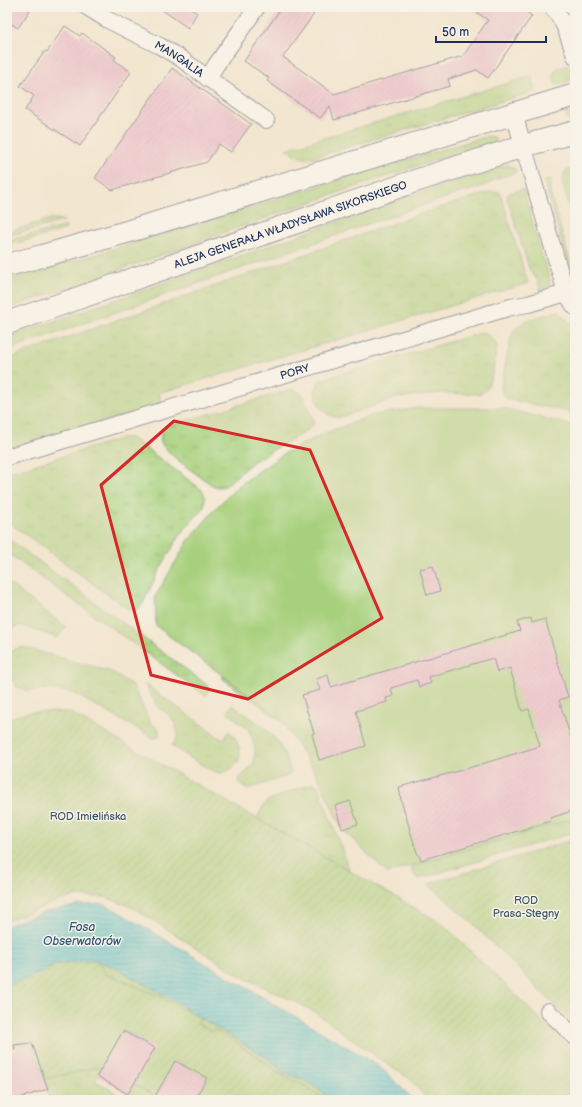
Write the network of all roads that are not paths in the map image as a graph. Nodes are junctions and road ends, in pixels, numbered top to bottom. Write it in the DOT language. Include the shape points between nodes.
graph roads {
  1 [pos="87,7"];
  2 [pos="257,7"];
  3 [pos="552,7"];
  4 [pos="575,56"];
  5 [pos="208,79"];
  6 [pos="575,95"];
  7 [pos="514,114"];
  8 [pos="266,120"];
  9 [pos="575,132"];
  10 [pos="523,146"];
  11 [pos="7,265"];
  12 [pos="566,293"];
  13 [pos="575,307"];
  14 [pos="7,323"];
  15 [pos="7,457"];
  16 [pos="548,1011"];
  17 [pos="575,1037"];
  1 -- 5 [label="street, MANGALIA" via="160,46"];
  2 -- 5 [label="street"];
  3 -- 4 [label="street" via="561,18"];
  5 -- 8 [label="street, MANGALIA"];
  6 -- 7 [label="main road"];
  7 -- 10 [label="street"];
  7 -- 11 [label="main road" via="123,233"];
  9 -- 10 [label="main road, ALEJA GENERAŁA WŁADYSŁAWA SIKORSKIEGO"];
  10 -- 12 [label="street"];
  10 -- 14 [label="main road, ALEJA GENERAŁA WŁADYSŁAWA SIKORSKIEGO" via="409,182"];
  12 -- 13 [label="street"];
  12 -- 15 [label="street, PORY"];
  16 -- 17 [label="street"];
}
